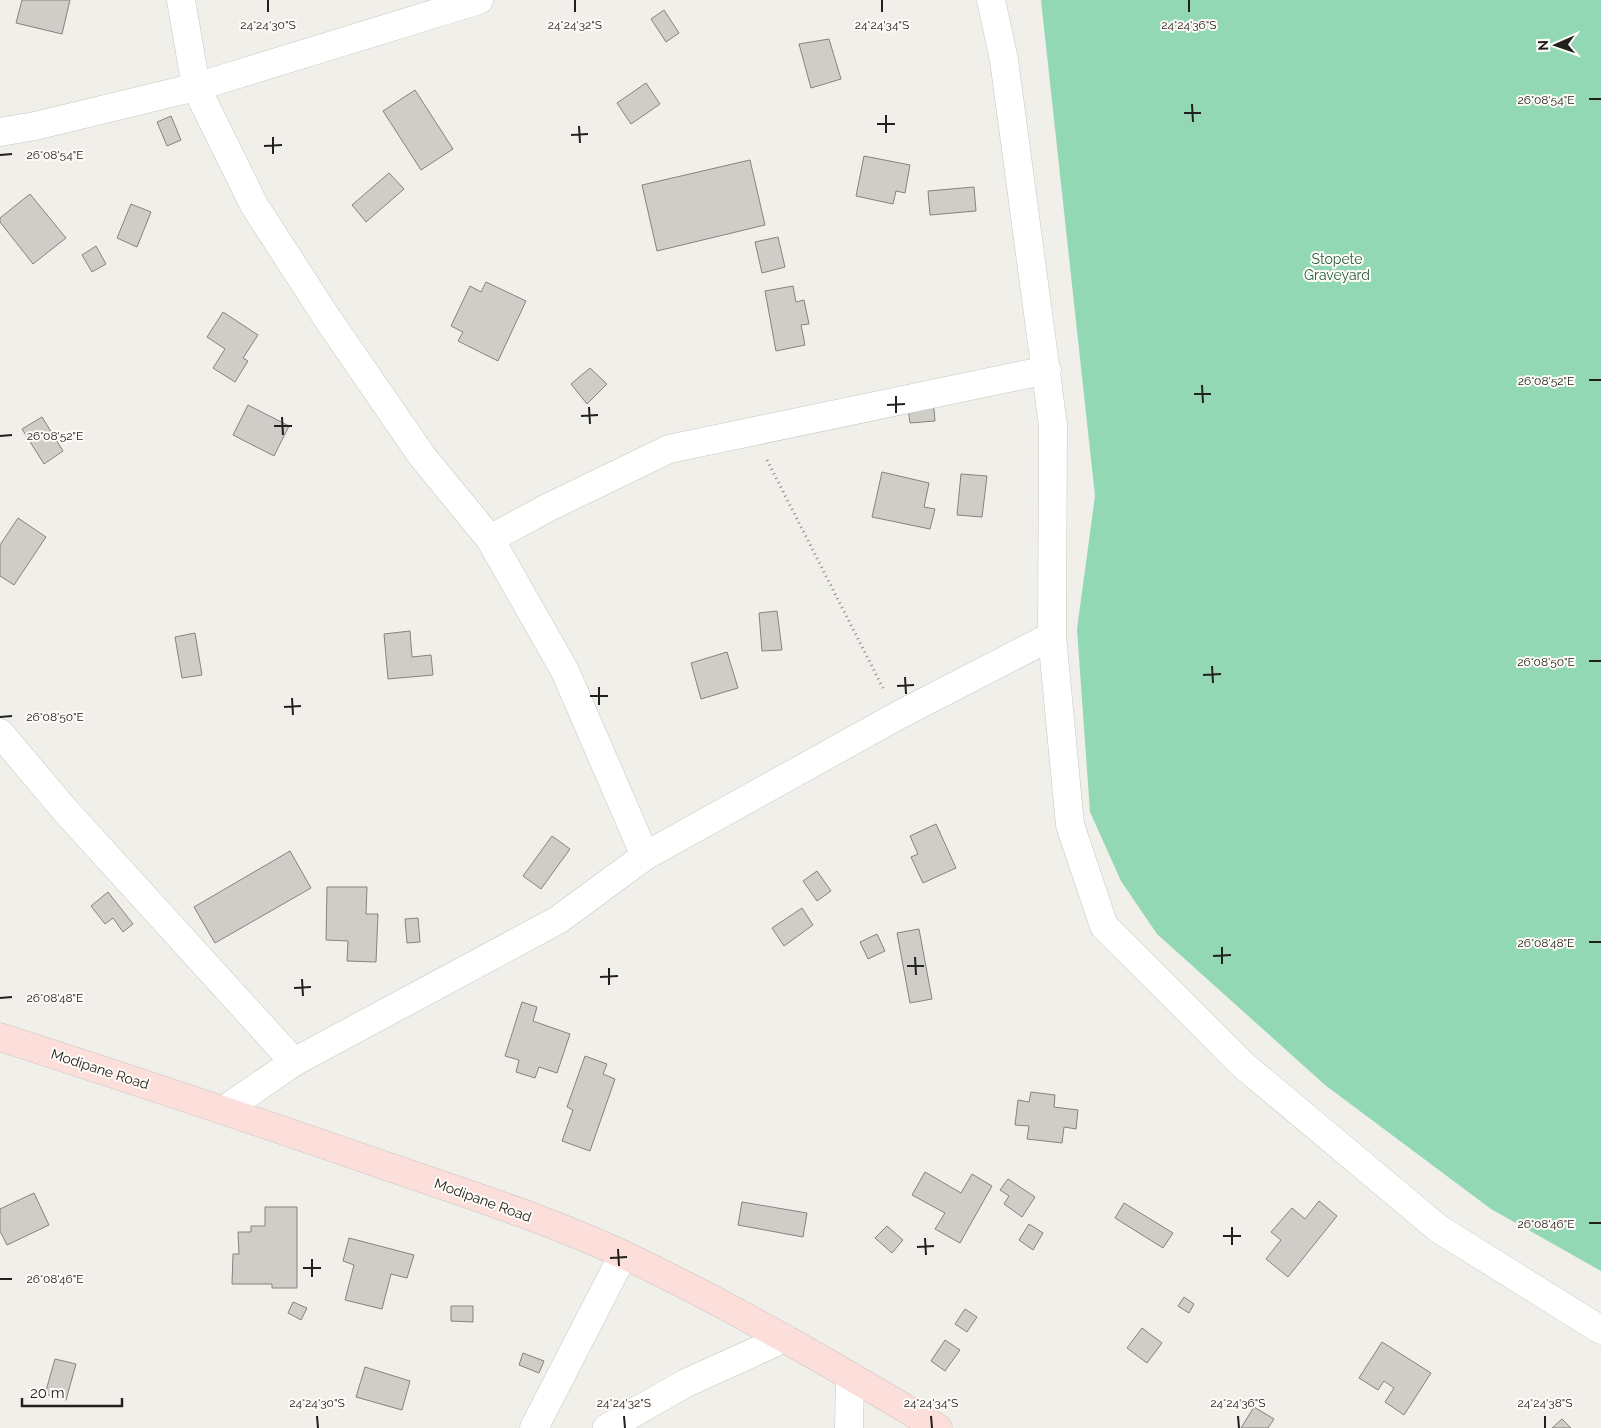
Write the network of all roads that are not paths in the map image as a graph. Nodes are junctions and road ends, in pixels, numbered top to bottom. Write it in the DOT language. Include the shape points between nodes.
graph roads {
  1 [pos="181,0"];
  2 [pos="479,0"];
  3 [pos="991,0"];
  4 [pos="196,87"];
  5 [pos="0,132"];
  6 [pos="1047,370"];
  7 [pos="490,539"];
  8 [pos="1052,636"];
  9 [pos="0,733"];
  10 [pos="645,856"];
  11 [pos="0,1037"];
  12 [pos="294,1062"];
  13 [pos="224,1110"];
  14 [pos="623,1255"];
  15 [pos="1601,1330"];
  16 [pos="785,1338"];
  17 [pos="850,1376"];
  18 [pos="534,1428"];
  19 [pos="607,1428"];
  20 [pos="849,1428"];
  21 [pos="938,1428"];
  1 -- 4 [label="street"];
  2 -- 4 [label="street"];
  3 -- 6 [label="street" via="1004,60"];
  4 -- 5 [label="street"];
  4 -- 7 [label="street" via="254,205 322,310 422,456"];
  6 -- 7 [label="street" via="669,449"];
  6 -- 8 [label="street" via="1053,425"];
  7 -- 10 [label="street" via="565,672"];
  8 -- 10 [label="street" via="896,716"];
  8 -- 15 [label="street" via="1070,825 1104,926 1243,1065 1439,1229"];
  9 -- 12 [label="street" via="64,809"];
  10 -- 12 [label="street" via="558,920"];
  11 -- 13 [label="main road, Modipane Road"];
  12 -- 13 [label="street"];
  13 -- 14 [label="main road, Modipane Road" via="528,1216"];
  14 -- 16 [label="main road, Modipane Road"];
  14 -- 18 [label="street"];
  16 -- 17 [label="main road, Modipane Road"];
  16 -- 19 [label="street" via="686,1383"];
  17 -- 20 [label="street"];
  17 -- 21 [label="main road, Modipane Road"];
}
